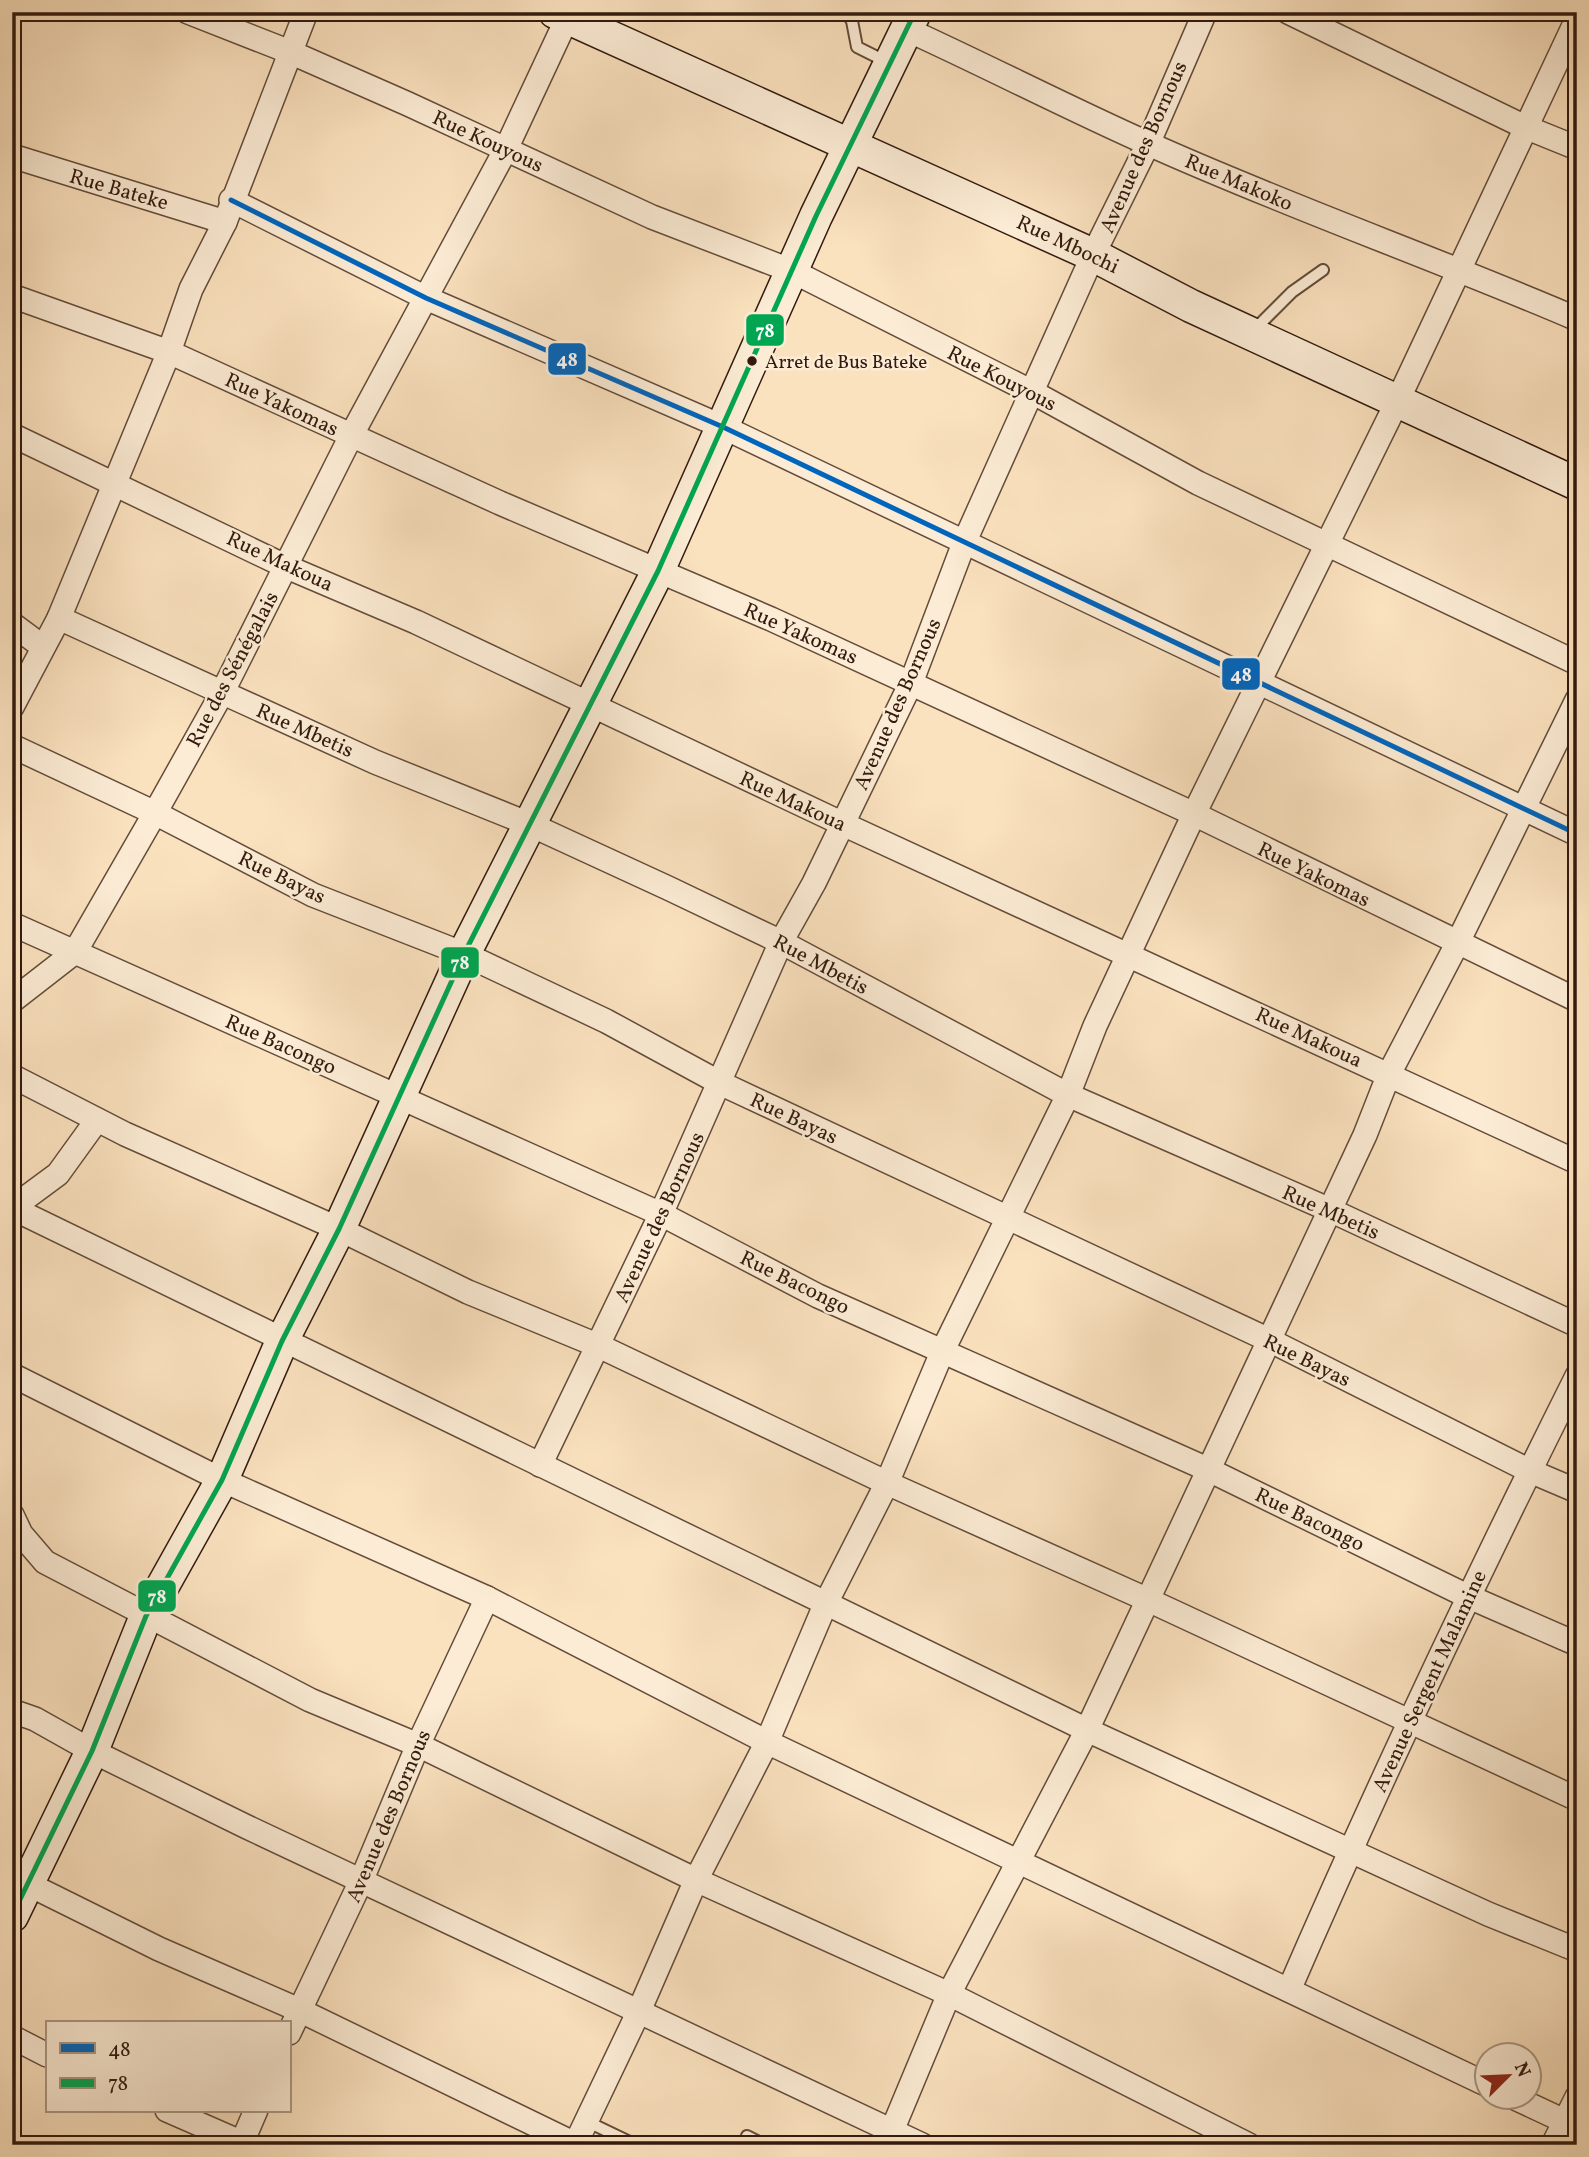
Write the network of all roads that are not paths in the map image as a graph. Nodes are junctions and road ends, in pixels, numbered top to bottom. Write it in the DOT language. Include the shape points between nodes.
graph roads {
  1 [pos="188,12"];
  2 [pos="306,12"];
  3 [pos="846,12"];
  4 [pos="1205,12"];
  5 [pos="1288,12"];
  6 [pos="565,14"];
  7 [pos="1577,19"];
  8 [pos="912,21"];
  9 [pos="290,52"];
  10 [pos="892,64"];
  11 [pos="1525,127"];
  12 [pos="851,144"];
  13 [pos="1148,144"];
  14 [pos="1577,148"];
  15 [pos="506,149"];
  16 [pos="12,156"];
  17 [pos="228,211"];
  18 [pos="1093,254"];
  19 [pos="1459,268"];
  20 [pos="1323,270"];
  21 [pos="792,271"];
  22 [pos="12,296"];
  23 [pos="426,298"];
  24 [pos="1577,319"];
  25 [pos="1250,334"];
  26 [pos="169,352"];
  27 [pos="1034,393"];
  28 [pos="1397,402"];
  29 [pos="723,427"];
  30 [pos="12,435"];
  31 [pos="351,436"];
  32 [pos="116,482"];
  33 [pos="1577,484"];
  34 [pos="964,543"];
  35 [pos="1328,546"];
  36 [pos="287,567"];
  37 [pos="658,571"];
  38 [pos="59,618"];
  39 [pos="12,624"];
  40 [pos="43,647"];
  41 [pos="1577,663"];
  42 [pos="1258,682"];
  43 [pos="911,684"];
  44 [pos="222,693"];
  45 [pos="1577,700"];
  46 [pos="590,705"];
  47 [pos="12,707"];
  48 [pos="12,746"];
  49 [pos="1524,810"];
  50 [pos="155,813"];
  51 [pos="1194,814"];
  52 [pos="529,824"];
  53 [pos="843,824"];
  54 [pos="1577,835"];
  55 [pos="12,924"];
  56 [pos="781,942"];
  57 [pos="1458,943"];
  58 [pos="75,952"];
  59 [pos="1129,953"];
  60 [pos="464,954"];
  61 [pos="1577,1000"];
  62 [pos="12,1001"];
  63 [pos="1389,1074"];
  64 [pos="12,1076"];
  65 [pos="720,1083"];
  66 [pos="1068,1095"];
  67 [pos="397,1097"];
  68 [pos="97,1120"];
  69 [pos="1577,1163"];
  70 [pos="12,1208"];
  71 [pos="1329,1210"];
  72 [pos="661,1214"];
  73 [pos="1009,1220"];
  74 [pos="339,1229"];
  75 [pos="1577,1325"];
  76 [pos="1269,1340"];
  77 [pos="282,1341"];
  78 [pos="599,1346"];
  79 [pos="943,1350"];
  80 [pos="12,1375"];
  81 [pos="1577,1376"];
  82 [pos="540,1465"];
  83 [pos="1207,1469"];
  84 [pos="1530,1471"];
  85 [pos="222,1480"];
  86 [pos="887,1483"];
  87 [pos="1577,1491"];
  88 [pos="12,1516"];
  89 [pos="1468,1596"];
  90 [pos="487,1598"];
  91 [pos="1146,1599"];
  92 [pos="825,1605"];
  93 [pos="146,1616"];
  94 [pos="1577,1644"];
  95 [pos="12,1712"];
  96 [pos="1409,1723"];
  97 [pos="1087,1730"];
  98 [pos="767,1742"];
  99 [pos="418,1745"];
  100 [pos="92,1751"];
  101 [pos="1577,1799"];
  102 [pos="1350,1849"];
  103 [pos="1017,1863"];
  104 [pos="362,1879"];
  105 [pos="696,1880"];
  106 [pos="20,1884"];
  107 [pos="12,1916"];
  108 [pos="1577,1950"];
  109 [pos="1289,1990"];
  110 [pos="950,1994"];
  111 [pos="299,2010"];
  112 [pos="639,2011"];
  113 [pos="290,2031"];
  114 [pos="12,2037"];
  115 [pos="46,2054"];
  116 [pos="1474,2078"];
  117 [pos="1577,2097"];
  118 [pos="1544,2111"];
  119 [pos="171,2112"];
  120 [pos="255,2112"];
  121 [pos="586,2121"];
  122 [pos="1571,2124"];
  123 [pos="747,2136"];
  124 [pos="889,2138"];
  125 [pos="243,2144"];
  126 [pos="575,2144"];
  127 [pos="636,2145"];
  128 [pos="765,2145"];
  129 [pos="922,2145"];
  130 [pos="1250,2145"];
  131 [pos="1553,2145"];
  1 -- 9 [label="street, Rue Kouyous"];
  2 -- 9 [label="street"];
  3 -- 10 [label="lane" via="857,47"];
  4 -- 13 [label="street, Avenue des Bornous"];
  5 -- 11 [label="street"];
  6 -- 12 [label="main road, Rue Mbochi"];
  6 -- 15 [label="street, Rue des Sénégalais"];
  7 -- 11 [label="street"];
  8 -- 10 [label="main road"];
  8 -- 13 [label="street, Rue Makoko"];
  9 -- 15 [label="street, Rue Kouyous"];
  9 -- 17 [label="street"];
  10 -- 12 [label="main road"];
  11 -- 14 [label="street"];
  11 -- 19 [label="street"];
  12 -- 18 [label="main road, Rue Mbochi"];
  12 -- 21 [label="main road"];
  13 -- 18 [label="street, Avenue des Bornous"];
  13 -- 19 [label="street, Rue Makoko" via="1372,238"];
  15 -- 21 [label="street, Rue Kouyous" via="652,217"];
  15 -- 23 [label="street, Rue des Sénégalais"];
  16 -- 17 [label="street, Rue Bateke"];
  17 -- 23 [label="street, Rue Bateke"];
  17 -- 26 [label="street" via="191,289"];
  18 -- 25 [label="main road, Rue Mbochi"];
  18 -- 27 [label="street, Avenue des Bornous"];
  19 -- 24 [label="street, Rue Makoko"];
  19 -- 28 [label="street"];
  20 -- 25 [label="lane" via="1292,292"];
  21 -- 27 [label="street, Rue Kouyous"];
  21 -- 29 [label="main road"];
  22 -- 26 [label="street, Rue Yakomas"];
  23 -- 29 [label="street, Rue Bateke"];
  23 -- 31 [label="street, Rue des Sénégalais"];
  25 -- 28 [label="main road, Rue Mbochi"];
  26 -- 31 [label="street, Rue Yakomas"];
  26 -- 32 [label="street"];
  27 -- 34 [label="street, Avenue des Bornous"];
  27 -- 35 [label="street, Rue Kouyous" via="1198,483"];
  28 -- 33 [label="main road, Rue Mbochi"];
  28 -- 35 [label="street"];
  29 -- 34 [label="street, Rue Bateke"];
  29 -- 37 [label="main road"];
  30 -- 32 [label="street, Rue Makoua"];
  31 -- 36 [label="street, Rue des Sénégalais"];
  31 -- 37 [label="street, Rue Yakomas"];
  32 -- 36 [label="street, Rue Makoua"];
  32 -- 38 [label="street"];
  34 -- 42 [label="street, Rue Bateke"];
  34 -- 43 [label="street, Avenue des Bornous"];
  35 -- 41 [label="street, Rue Kouyous"];
  35 -- 42 [label="street"];
  36 -- 44 [label="street, Rue des Sénégalais"];
  36 -- 46 [label="street, Rue Makoua"];
  37 -- 43 [label="street, Rue Yakomas"];
  37 -- 46 [label="main road"];
  38 -- 40 [label="street"];
  38 -- 44 [label="street, Rue Mbetis"];
  39 -- 40 [label="street"];
  40 -- 47 [label="street"];
  42 -- 49 [label="street, Rue Bateke"];
  42 -- 51 [label="street"];
  43 -- 51 [label="street, Rue Yakomas"];
  43 -- 53 [label="street, Avenue des Bornous"];
  44 -- 50 [label="street, Rue des Sénégalais"];
  44 -- 52 [label="street, Rue Mbetis"];
  45 -- 49 [label="street"];
  46 -- 52 [label="main road"];
  46 -- 53 [label="street, Rue Makoua"];
  48 -- 50 [label="street, Rue Bayas"];
  49 -- 54 [label="street, Rue Bateke"];
  49 -- 57 [label="street"];
  50 -- 58 [label="street, Rue des Sénégalais"];
  50 -- 60 [label="street, Rue Bayas" via="313,895"];
  51 -- 57 [label="street, Rue Yakomas"];
  51 -- 59 [label="street"];
  52 -- 56 [label="street, Rue Mbetis"];
  52 -- 60 [label="main road"];
  53 -- 56 [label="street, Avenue des Bornous"];
  53 -- 59 [label="street, Rue Makoua"];
  55 -- 58 [label="street, Rue Bacongo"];
  56 -- 65 [label="street, Avenue des Bornous"];
  56 -- 66 [label="street, Rue Mbetis"];
  57 -- 61 [label="street, Rue Yakomas"];
  57 -- 63 [label="street"];
  58 -- 62 [label="street, Rue des Sénégalais"];
  58 -- 67 [label="street, Rue Bacongo"];
  59 -- 63 [label="street, Rue Makoua"];
  59 -- 66 [label="street"];
  60 -- 65 [label="street, Rue Bayas" via="606,1021"];
  60 -- 67 [label="main road"];
  63 -- 69 [label="street, Rue Makoua"];
  63 -- 71 [label="street"];
  64 -- 68 [label="street"];
  65 -- 72 [label="street, Avenue des Bornous"];
  65 -- 73 [label="street, Rue Bayas"];
  66 -- 71 [label="street, Rue Mbetis"];
  66 -- 73 [label="street"];
  67 -- 72 [label="street, Rue Bacongo"];
  67 -- 74 [label="main road"];
  68 -- 70 [label="street" via="58,1174"];
  68 -- 74 [label="street"];
  70 -- 77 [label="street"];
  71 -- 75 [label="street, Rue Mbetis"];
  71 -- 76 [label="street"];
  72 -- 78 [label="street, Avenue des Bornous"];
  72 -- 79 [label="street, Rue Bacongo" via="818,1296"];
  73 -- 76 [label="street, Rue Bayas"];
  73 -- 79 [label="street"];
  74 -- 77 [label="main road"];
  74 -- 78 [label="street" via="468,1293"];
  76 -- 83 [label="street"];
  76 -- 84 [label="street, Rue Bayas"];
  77 -- 82 [label="street"];
  77 -- 85 [label="main road"];
  78 -- 82 [label="street, Avenue des Bornous"];
  78 -- 86 [label="street"];
  79 -- 83 [label="street, Rue Bacongo"];
  79 -- 86 [label="street"];
  80 -- 85 [label="street"];
  81 -- 84 [label="street, Avenue Sergent Malamine"];
  82 -- 92 [label="street"];
  83 -- 89 [label="street, Rue Bacongo"];
  83 -- 91 [label="street"];
  84 -- 87 [label="street, Rue Bayas"];
  84 -- 89 [label="street, Avenue Sergent Malamine"];
  85 -- 90 [label="street"];
  85 -- 93 [label="main road"];
  86 -- 91 [label="street"];
  86 -- 92 [label="street"];
  88 -- 93 [label="street" via="45,1562"];
  89 -- 94 [label="street, Rue Bacongo"];
  89 -- 96 [label="street, Avenue Sergent Malamine"];
  90 -- 98 [label="street"];
  90 -- 99 [label="street, Avenue des Bornous"];
  91 -- 96 [label="street"];
  91 -- 97 [label="street"];
  92 -- 97 [label="street"];
  92 -- 98 [label="street"];
  93 -- 99 [label="street" via="310,1700"];
  93 -- 100 [label="main road"];
  95 -- 100 [label="street" via="35,1719"];
  96 -- 101 [label="street"];
  96 -- 102 [label="street, Avenue Sergent Malamine"];
  97 -- 102 [label="street"];
  97 -- 103 [label="street"];
  98 -- 103 [label="street"];
  98 -- 105 [label="street"];
  99 -- 104 [label="street, Avenue des Bornous"];
  99 -- 105 [label="street"];
  100 -- 104 [label="street"];
  100 -- 106 [label="main road"];
  102 -- 108 [label="street"];
  102 -- 109 [label="street, Avenue Sergent Malamine"];
  103 -- 109 [label="street"];
  103 -- 110 [label="street"];
  104 -- 111 [label="street, Avenue des Bornous"];
  104 -- 112 [label="street"];
  105 -- 110 [label="street"];
  105 -- 112 [label="street"];
  106 -- 107 [label="main road"];
  106 -- 111 [label="street"];
  109 -- 116 [label="street"];
  110 -- 124 [label="street"];
  110 -- 130 [label="street"];
  111 -- 113 [label="street, Avenue des Bornous"];
  111 -- 126 [label="street"];
  112 -- 121 [label="street"];
  112 -- 124 [label="street"];
  114 -- 115 [label="street"];
  117 -- 122 [label="street"];
  118 -- 122 [label="street"];
  119 -- 125 [label="street"];
  120 -- 125 [label="street"];
  121 -- 126 [label="street"];
  121 -- 127 [label="lane"];
  122 -- 131 [label="street"];
  123 -- 128 [label="lane"];
  124 -- 129 [label="street"];
}
